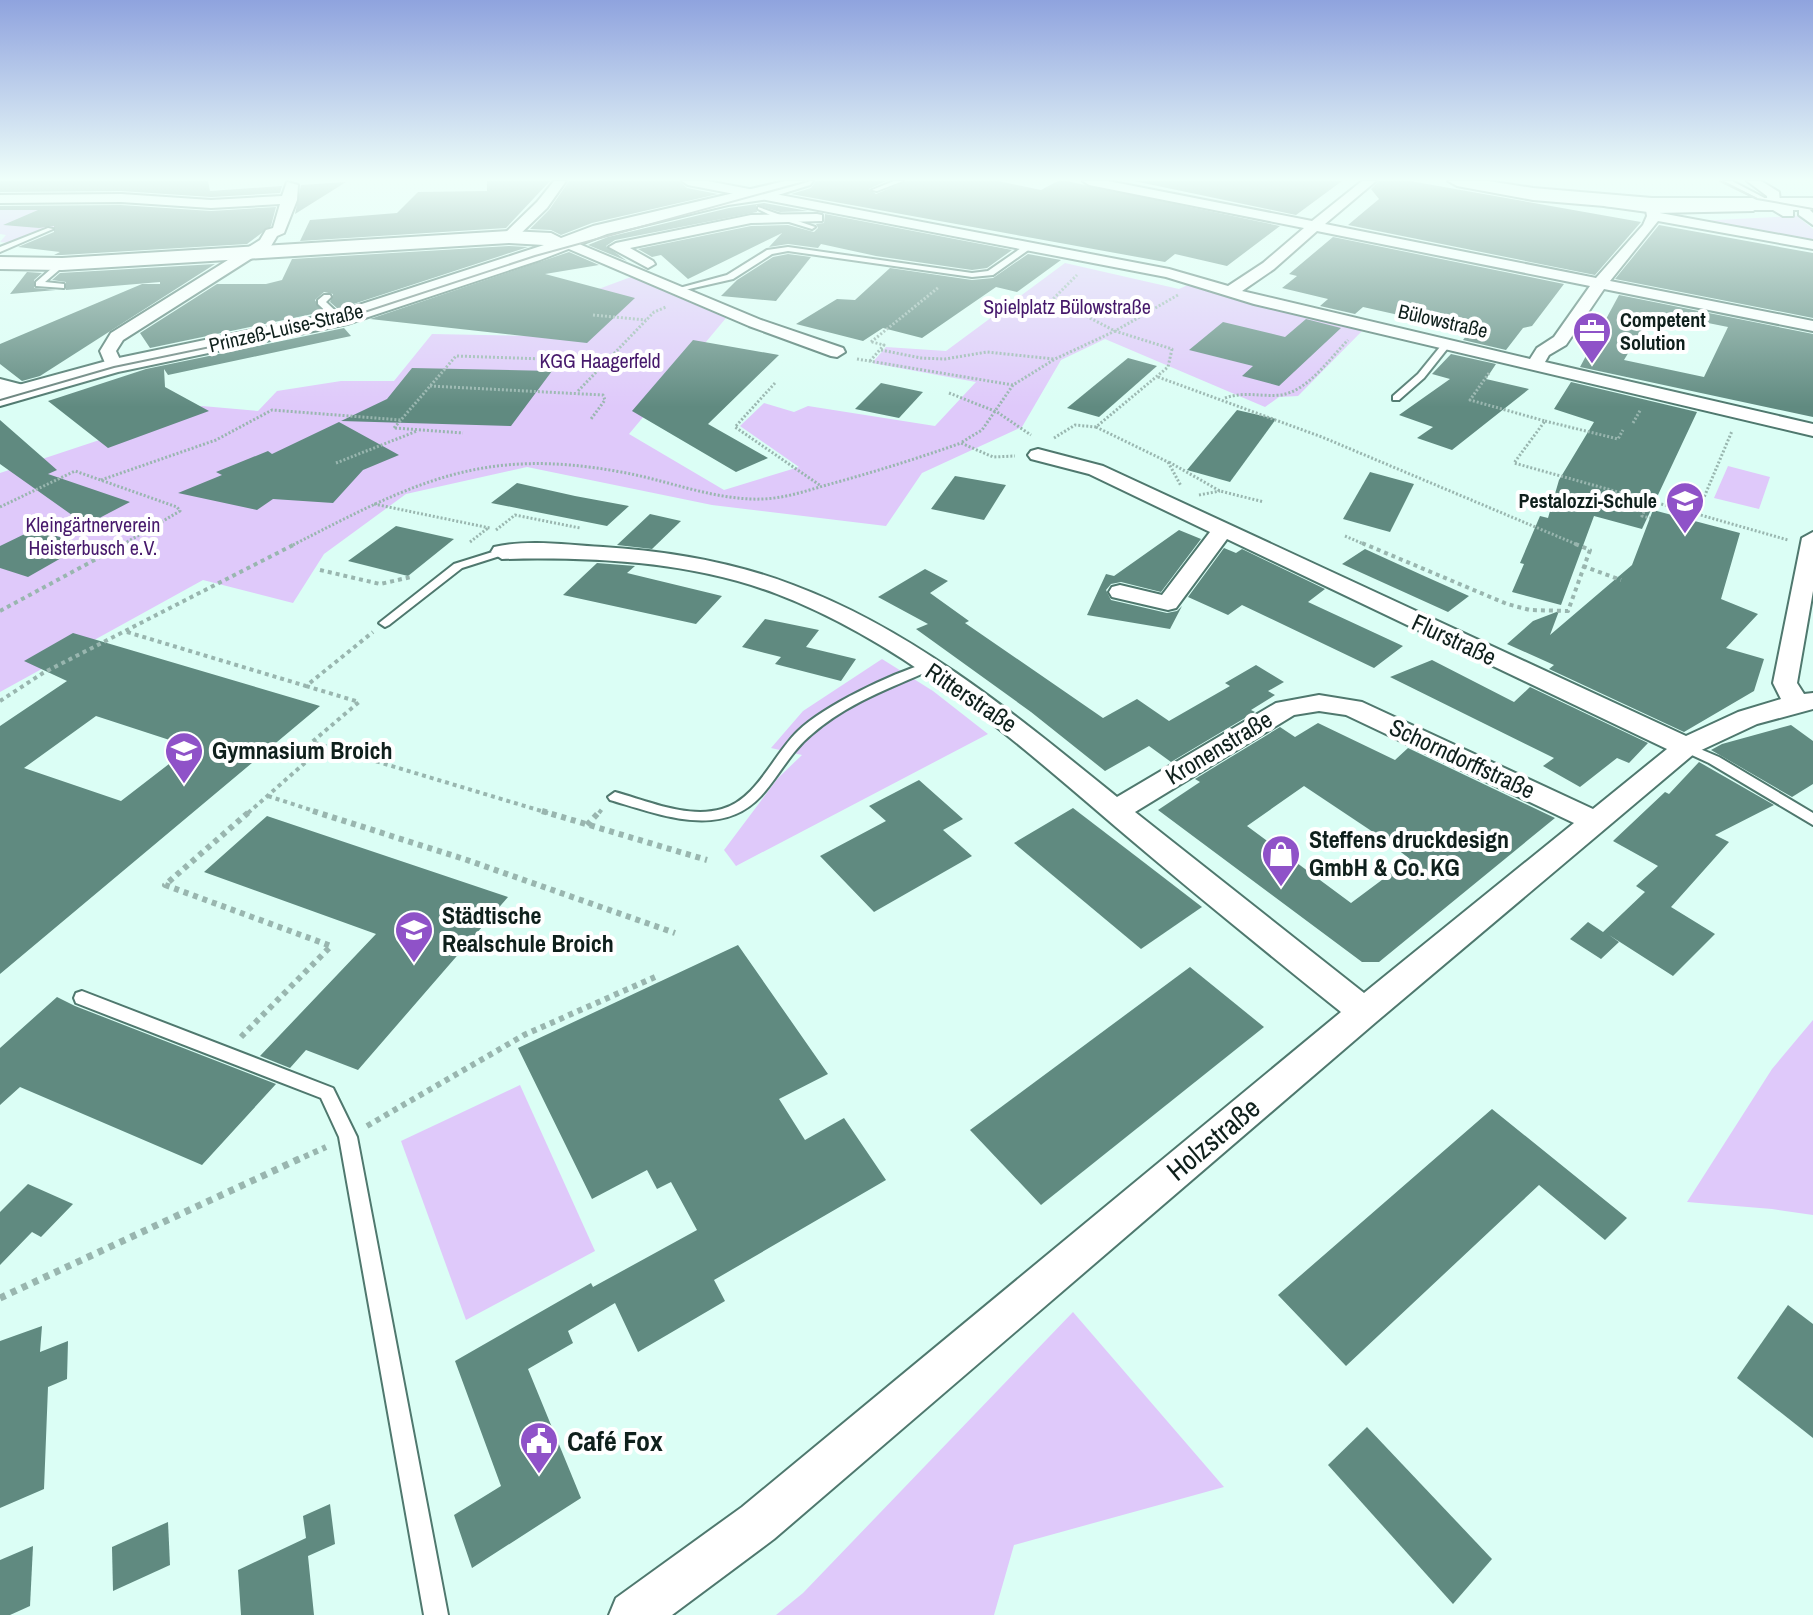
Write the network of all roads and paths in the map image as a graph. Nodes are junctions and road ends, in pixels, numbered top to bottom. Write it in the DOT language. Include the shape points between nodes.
graph roads {
  1 [pos="182,256"];
  2 [pos="243,256"];
  3 [pos="519,256"];
  4 [pos="598,256"];
  5 [pos="634,256"];
  6 [pos="763,256"];
  7 [pos="840,256"];
  8 [pos="1015,256"];
  9 [pos="1079,256"];
  10 [pos="1283,256"];
  11 [pos="1463,256"];
  12 [pos="1623,256"];
  13 [pos="0,263"];
  14 [pos="62,264"];
  15 [pos="648,264"];
  16 [pos="1078,274"];
  17 [pos="1200,282"];
  18 [pos="1599,284"];
  19 [pos="61,286"];
  20 [pos="940,286"];
  21 [pos="676,290"];
  22 [pos="1231,291"];
  23 [pos="692,296"];
  24 [pos="593,315"];
  25 [pos="646,320"];
  26 [pos="1363,325"];
  27 [pos="1813,326"];
  28 [pos="1115,331"];
  29 [pos="1447,344"];
  30 [pos="881,350"];
  31 [pos="844,355"];
  32 [pos="1055,359"];
  33 [pos="605,361"];
  34 [pos="870,361"];
  35 [pos="1496,365"];
  36 [pos="1535,365"];
  37 [pos="114,366"];
  38 [pos="1157,377"];
  39 [pos="775,383"];
  40 [pos="0,384"];
  41 [pos="1013,385"];
  42 [pos="430,386"];
  43 [pos="25,391"];
  44 [pos="577,391"];
  45 [pos="949,393"];
  46 [pos="0,398"];
  47 [pos="1224,398"];
  48 [pos="1396,398"];
  49 [pos="997,412"];
  50 [pos="591,419"];
  51 [pos="401,420"];
  52 [pos="1545,421"];
  53 [pos="1096,427"];
  54 [pos="1623,430"];
  55 [pos="1813,430"];
  56 [pos="417,431"];
  57 [pos="1732,431"];
  58 [pos="463,433"];
  59 [pos="961,443"];
  60 [pos="1038,455"];
  61 [pos="1168,462"];
  62 [pos="336,463"];
  63 [pos="100,480"];
  64 [pos="821,486"];
  65 [pos="1649,501"];
  66 [pos="1264,502"];
  67 [pos="373,504"];
  68 [pos="0,507"];
  69 [pos="1171,507"];
  70 [pos="1697,514"];
  71 [pos="515,515"];
  72 [pos="1650,518"];
  73 [pos="488,528"];
  74 [pos="1222,531"];
  75 [pos="1345,536"];
  76 [pos="1784,538"];
  77 [pos="1813,538"];
  78 [pos="499,541"];
  79 [pos="466,546"];
  80 [pos="1583,566"];
  81 [pos="320,570"];
  82 [pos="422,572"];
  83 [pos="1621,580"];
  84 [pos="1120,592"];
  85 [pos="0,611"];
  86 [pos="385,623"];
  87 [pos="127,632"];
  88 [pos="927,667"];
  89 [pos="306,686"];
  90 [pos="0,701"];
  91 [pos="1804,702"];
  92 [pos="1329,703"];
  93 [pos="324,746"];
  94 [pos="1686,747"];
  95 [pos="267,796"];
  96 [pos="615,797"];
  97 [pos="1115,811"];
  98 [pos="1813,820"];
  99 [pos="1594,821"];
  100 [pos="707,860"];
  101 [pos="675,933"];
  102 [pos="82,998"];
  103 [pos="1364,1012"];
  104 [pos="224,1055"];
  105 [pos="31,1283"];
  106 [pos="0,1298"];
  107 [pos="436,1615"];
  108 [pos="633,1615"];
  1 -- 14 [label="main road"];
  2 -- 37 [label="street" via="117,337 108,351"];
  3 -- 37 [label="main road, Prinzeß-Luise-Straße"];
  4 -- 21 [label="street"];
  5 -- 15 [label="street"];
  6 -- 21 [label="lane" via="730,277"];
  7 -- 8 [label="lane" via="972,275 990,273"];
  9 -- 17 [label="street, Bülowstraße"];
  10 -- 22 [label="street"];
  11 -- 18 [label="street"];
  12 -- 18 [label="street"];
  13 -- 14 [label="main road"];
  14 -- 19 [label="lane" via="39,284"];
  16 -- 28 [label="path" via="1053,299"];
  17 -- 22 [label="street, Bülowstraße"];
  17 -- 28 [label="path"];
  18 -- 27 [label="street"];
  18 -- 36 [label="street" via="1560,341"];
  20 -- 30 [label="path" via="871,342 884,345"];
  21 -- 23 [label="street"];
  22 -- 26 [label="street, Bülowstraße"];
  23 -- 25 [label="path"];
  23 -- 31 [label="street"];
  24 -- 25 [label="path"];
  25 -- 33 [label="path"];
  26 -- 29 [label="street, Bülowstraße"];
  26 -- 47 [label="path" via="1297,390 1282,395 1243,391"];
  28 -- 32 [label="path"];
  28 -- 38 [label="path" via="1172,349 1168,367"];
  29 -- 36 [label="street, Bülowstraße"];
  29 -- 48 [label="lane"];
  30 -- 32 [label="path" via="933,359 987,352"];
  30 -- 34 [label="path"];
  31 -- 34 [label="path"];
  32 -- 41 [label="path"];
  33 -- 42 [label="path" via="456,356"];
  33 -- 44 [label="path"];
  34 -- 41 [label="path"];
  35 -- 52 [label="path" via="1470,400"];
  36 -- 55 [label="street, Bülowstraße"];
  37 -- 43 [label="main road, Prinzeß-Luise-Straße"];
  38 -- 47 [label="path"];
  38 -- 53 [label="path"];
  39 -- 64 [label="path" via="735,427"];
  40 -- 43 [label="street"];
  41 -- 49 [label="path"];
  42 -- 44 [label="path"];
  42 -- 51 [label="path"];
  43 -- 46 [label="main road, Prinzeß-Luise-Straße"];
  44 -- 50 [label="path" via="603,395 605,400"];
  45 -- 49 [label="path"];
  47 -- 80 [label="path" via="1590,550"];
  49 -- 59 [label="path"];
  49 -- 60 [label="path" via="1029,432"];
  51 -- 56 [label="path" via="394,428"];
  51 -- 63 [label="path" via="272,410 216,440"];
  52 -- 54 [label="path" via="1618,439"];
  52 -- 65 [label="path" via="1514,463"];
  53 -- 60 [label="path" via="1075,425"];
  53 -- 61 [label="path"];
  56 -- 58 [label="path"];
  56 -- 62 [label="path"];
  57 -- 70 [label="path"];
  59 -- 60 [label="path" via="993,457"];
  59 -- 64 [label="path"];
  60 -- 69 [label="street, Flurstraße" via="1096,470"];
  61 -- 66 [label="path" via="1220,491"];
  61 -- 69 [label="path" via="1187,498"];
  63 -- 68 [label="path" via="75,471"];
  63 -- 85 [label="path" via="180,511"];
  64 -- 67 [label="path" via="775,498 739,498 594,465 495,462 414,483"];
  65 -- 70 [label="path"];
  65 -- 72 [label="path" via="1642,516"];
  67 -- 73 [label="path"];
  67 -- 87 [label="path"];
  69 -- 74 [label="street, Flurstraße"];
  70 -- 76 [label="path"];
  71 -- 78 [label="path"];
  73 -- 78 [label="path"];
  73 -- 79 [label="path"];
  74 -- 84 [label="street" via="1168,603"];
  74 -- 94 [label="street, Flurstraße"];
  75 -- 80 [label="path" via="1530,610 1568,611"];
  77 -- 91 [label="street" via="1785,683"];
  78 -- 86 [label="lane"];
  78 -- 88 [label="street, Ritterstraße" via="662,559 751,580 822,605"];
  80 -- 83 [label="path"];
  81 -- 82 [label="path" via="380,584"];
  86 -- 89 [label="path"];
  87 -- 89 [label="path"];
  87 -- 90 [label="path" via="43,673"];
  88 -- 96 [label="lane" via="847,705 805,733 748,801 725,814 694,816"];
  88 -- 97 [label="street, Ritterstraße" via="1023,734"];
  89 -- 93 [label="path" via="359,702 312,742"];
  91 -- 94 [label="street, Holzstraße" via="1736,720"];
  92 -- 97 [label="street, Kronenstraße" via="1285,709"];
  92 -- 99 [label="street, Schorndorffstraße" via="1353,708"];
  93 -- 95 [label="path"];
  93 -- 100 [label="path"];
  94 -- 98 [label="lane"];
  94 -- 99 [label="street, Holzstraße"];
  95 -- 101 [label="path"];
  95 -- 104 [label="path" via="165,885 331,946"];
  97 -- 103 [label="street, Ritterstraße"];
  99 -- 103 [label="street, Holzstraße"];
  102 -- 104 [label="lane"];
  103 -- 108 [label="street, Holzstraße" via="758,1523"];
  104 -- 107 [label="lane" via="327,1093 348,1137"];
  105 -- 106 [label="path"];
}
